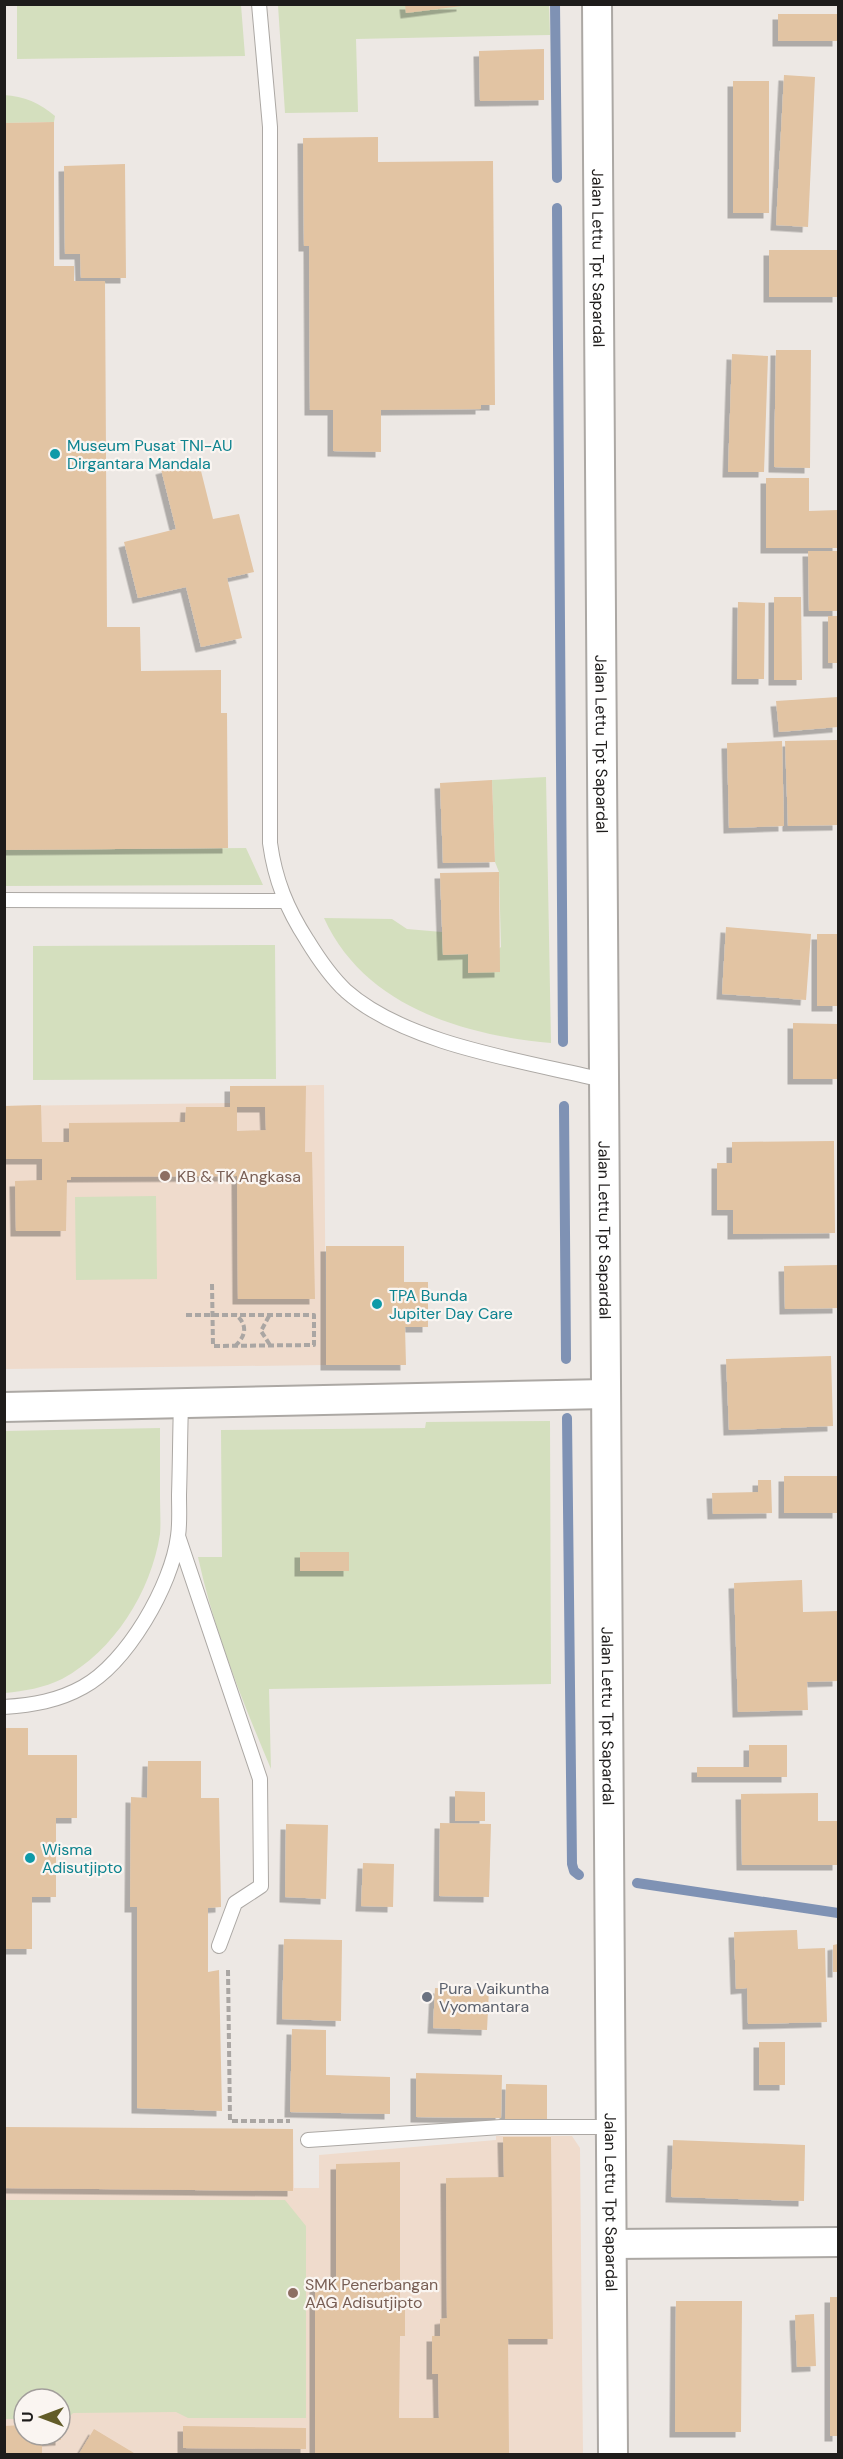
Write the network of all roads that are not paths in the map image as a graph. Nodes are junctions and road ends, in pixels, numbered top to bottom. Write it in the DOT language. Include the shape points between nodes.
graph roads {
  1 [pos="259,4"];
  2 [pos="597,4"];
  3 [pos="4,900"];
  4 [pos="284,901"];
  5 [pos="603,1080"];
  6 [pos="606,1394"];
  7 [pos="181,1404"];
  8 [pos="4,1407"];
  9 [pos="178,1536"];
  10 [pos="4,1707"];
  11 [pos="219,1946"];
  12 [pos="609,2127"];
  13 [pos="308,2140"];
  14 [pos="838,2242"];
  15 [pos="612,2244"];
  16 [pos="613,2454"];
  1 -- 4 [label="lane" via="270,127 270,843"];
  2 -- 5 [label="street, Jalan Lettu Tpt Sapardal"];
  3 -- 4 [label="lane"];
  4 -- 5 [label="lane" via="328,970 345,990 369,1008 452,1044"];
  5 -- 6 [label="street, Jalan Lettu Tpt Sapardal"];
  6 -- 7 [label="street"];
  6 -- 12 [label="street, Jalan Lettu Tpt Sapardal"];
  7 -- 8 [label="street"];
  7 -- 9 [label="lane"];
  9 -- 10 [label="lane" via="171,1569 158,1598 142,1626 105,1670 62,1697 38,1705"];
  9 -- 11 [label="lane" via="260,1779 261,1886 235,1903"];
  12 -- 13 [label="lane" via="501,2127"];
  12 -- 15 [label="street, Jalan Lettu Tpt Sapardal"];
  14 -- 15 [label="street"];
  15 -- 16 [label="street, Jalan Lettu Tpt Sapardal"];
}
